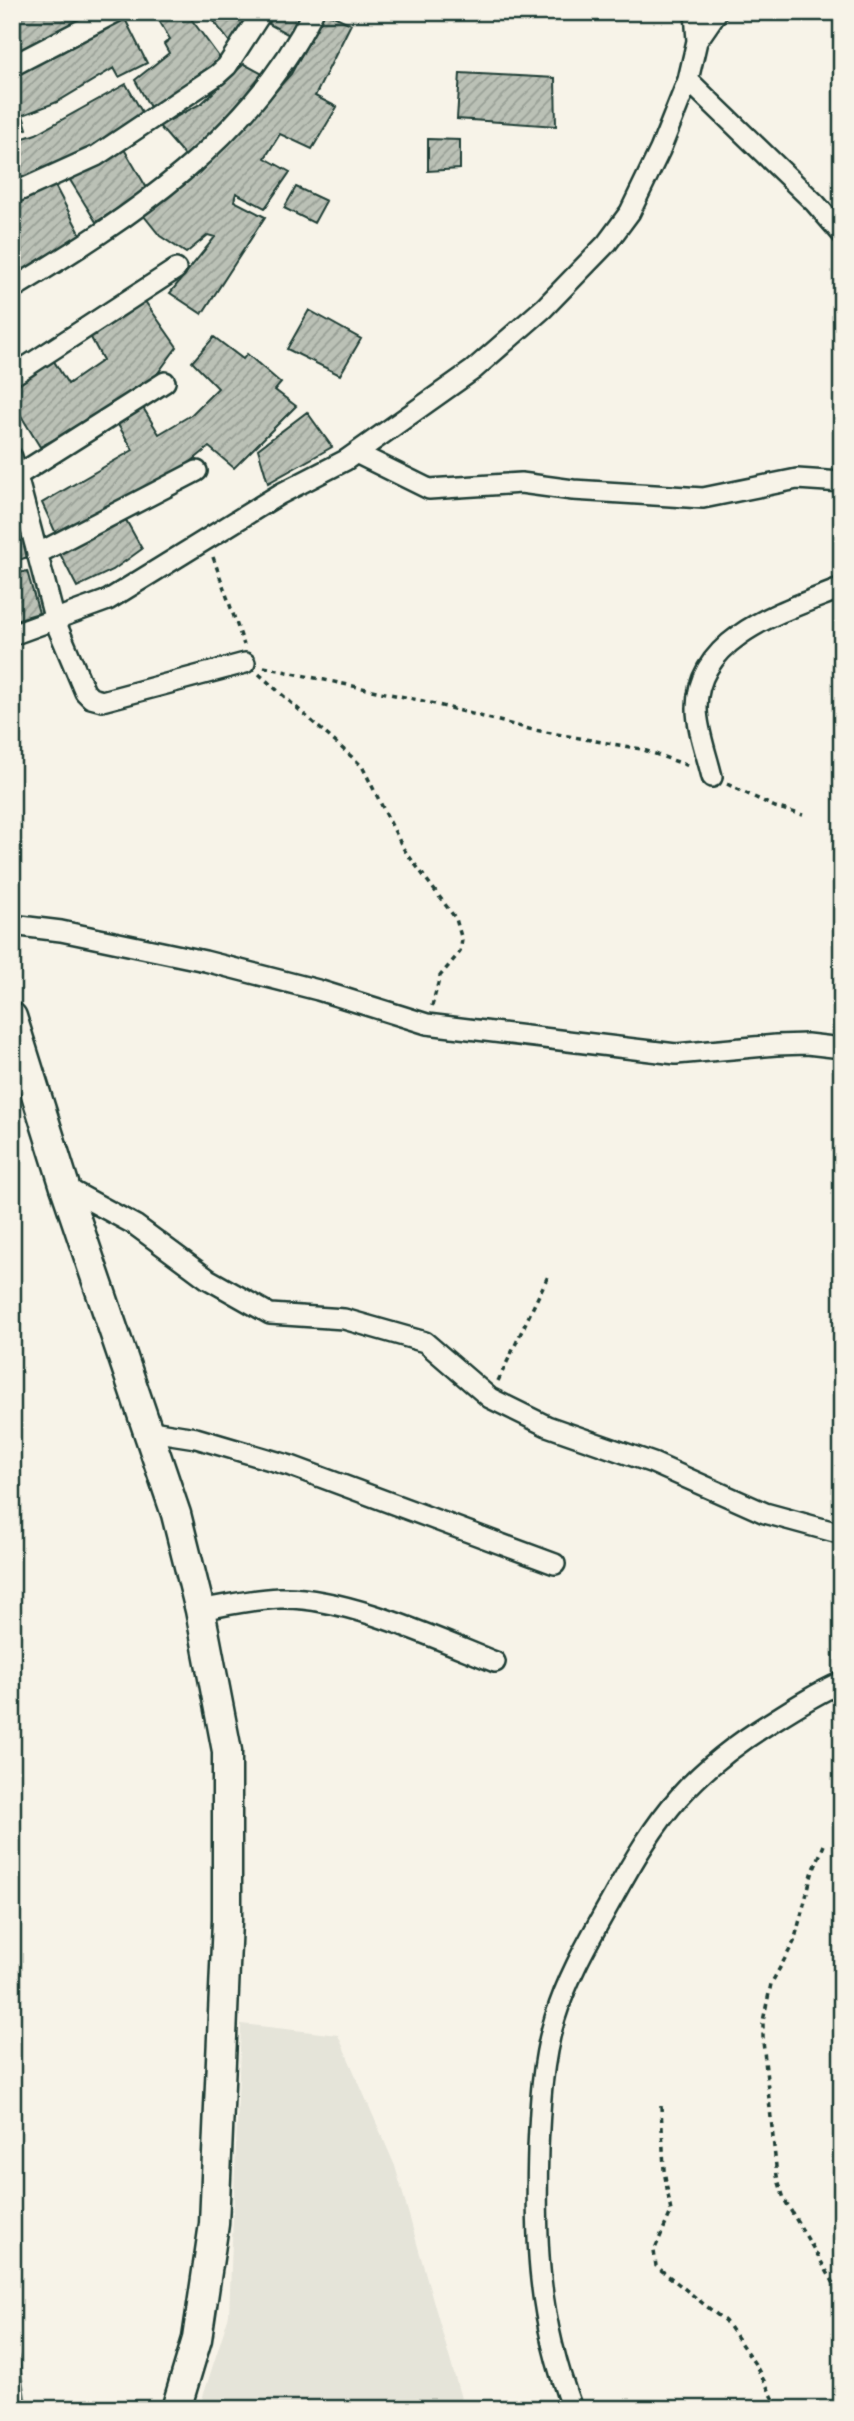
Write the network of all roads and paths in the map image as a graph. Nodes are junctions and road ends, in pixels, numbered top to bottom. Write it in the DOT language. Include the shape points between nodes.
graph roads {
  1 [pos="116,12"];
  2 [pos="261,12"];
  3 [pos="313,12"];
  4 [pos="695,12"];
  5 [pos="718,12"];
  6 [pos="697,41"];
  7 [pos="12,66"];
  8 [pos="688,80"];
  9 [pos="12,194"];
  10 [pos="837,222"];
  11 [pos="176,269"];
  12 [pos="12,289"];
  13 [pos="12,376"];
  14 [pos="165,382"];
  15 [pos="356,453"];
  16 [pos="12,457"];
  17 [pos="197,471"];
  18 [pos="15,478"];
  19 [pos="842,482"];
  20 [pos="205,539"];
  21 [pos="37,554"];
  22 [pos="842,588"];
  23 [pos="55,621"];
  24 [pos="12,635"];
  25 [pos="245,663"];
  26 [pos="712,777"];
  27 [pos="803,814"];
  28 [pos="12,925"];
  29 [pos="12,1017"];
  30 [pos="427,1024"];
  31 [pos="842,1048"];
  32 [pos="65,1187"];
  33 [pos="548,1276"];
  34 [pos="490,1398"];
  35 [pos="145,1430"];
  36 [pos="842,1534"];
  37 [pos="555,1564"];
  38 [pos="200,1610"];
  39 [pos="495,1662"];
  40 [pos="842,1682"];
  41 [pos="824,1845"];
  42 [pos="661,2106"];
  43 [pos="842,2297"];
  44 [pos="176,2409"];
  45 [pos="572,2409"];
  46 [pos="779,2409"];
  1 -- 7 [label="street"];
  2 -- 9 [label="street" via="217,75 96,156"];
  3 -- 12 [label="street" via="272,82 195,165 86,244"];
  4 -- 6 [label="street"];
  5 -- 6 [label="street"];
  6 -- 8 [label="street"];
  8 -- 10 [label="street"];
  8 -- 15 [label="street" via="630,212 607,243 544,308 473,370"];
  11 -- 13 [label="street"];
  14 -- 18 [label="street"];
  15 -- 19 [label="street" via="429,489 521,483 703,498 797,479"];
  15 -- 20 [label="street"];
  16 -- 18 [label="street"];
  17 -- 21 [label="street"];
  18 -- 21 [label="street"];
  20 -- 23 [label="street" via="108,600"];
  20 -- 25 [label="path" via="243,641"];
  21 -- 23 [label="street"];
  22 -- 26 [label="street" via="765,621 722,648 707,670 697,708"];
  23 -- 24 [label="street"];
  23 -- 25 [label="street" via="85,692 103,701"];
  25 -- 26 [label="path" via="529,729 641,748"];
  25 -- 30 [label="path" via="358,760 403,848 456,919 462,940 460,953 440,976"];
  26 -- 27 [label="path" via="775,807"];
  28 -- 30 [label="street" via="205,961"];
  29 -- 32 [label="street"];
  30 -- 31 [label="street" via="676,1054 776,1045"];
  32 -- 34 [label="street" via="135,1225 208,1279 270,1314 344,1319 425,1342"];
  32 -- 35 [label="street"];
  33 -- 34 [label="path"];
  34 -- 36 [label="street" via="547,1426 653,1463 765,1513"];
  35 -- 37 [label="street" via="196,1438 291,1466"];
  35 -- 38 [label="street" via="176,1514"];
  38 -- 39 [label="street" via="282,1598 311,1601 384,1621"];
  38 -- 44 [label="street" via="227,1751 227,1920 214,2224 197,2339"];
  40 -- 45 [label="street" via="730,1748 686,1787 639,1849 566,1987 543,2070 536,2232 542,2304"];
  41 -- 43 [label="path" via="794,1942 771,1984 763,2041 784,2199"];
  42 -- 46 [label="path" via="671,2212 654,2251 656,2266 724,2321"];
}
